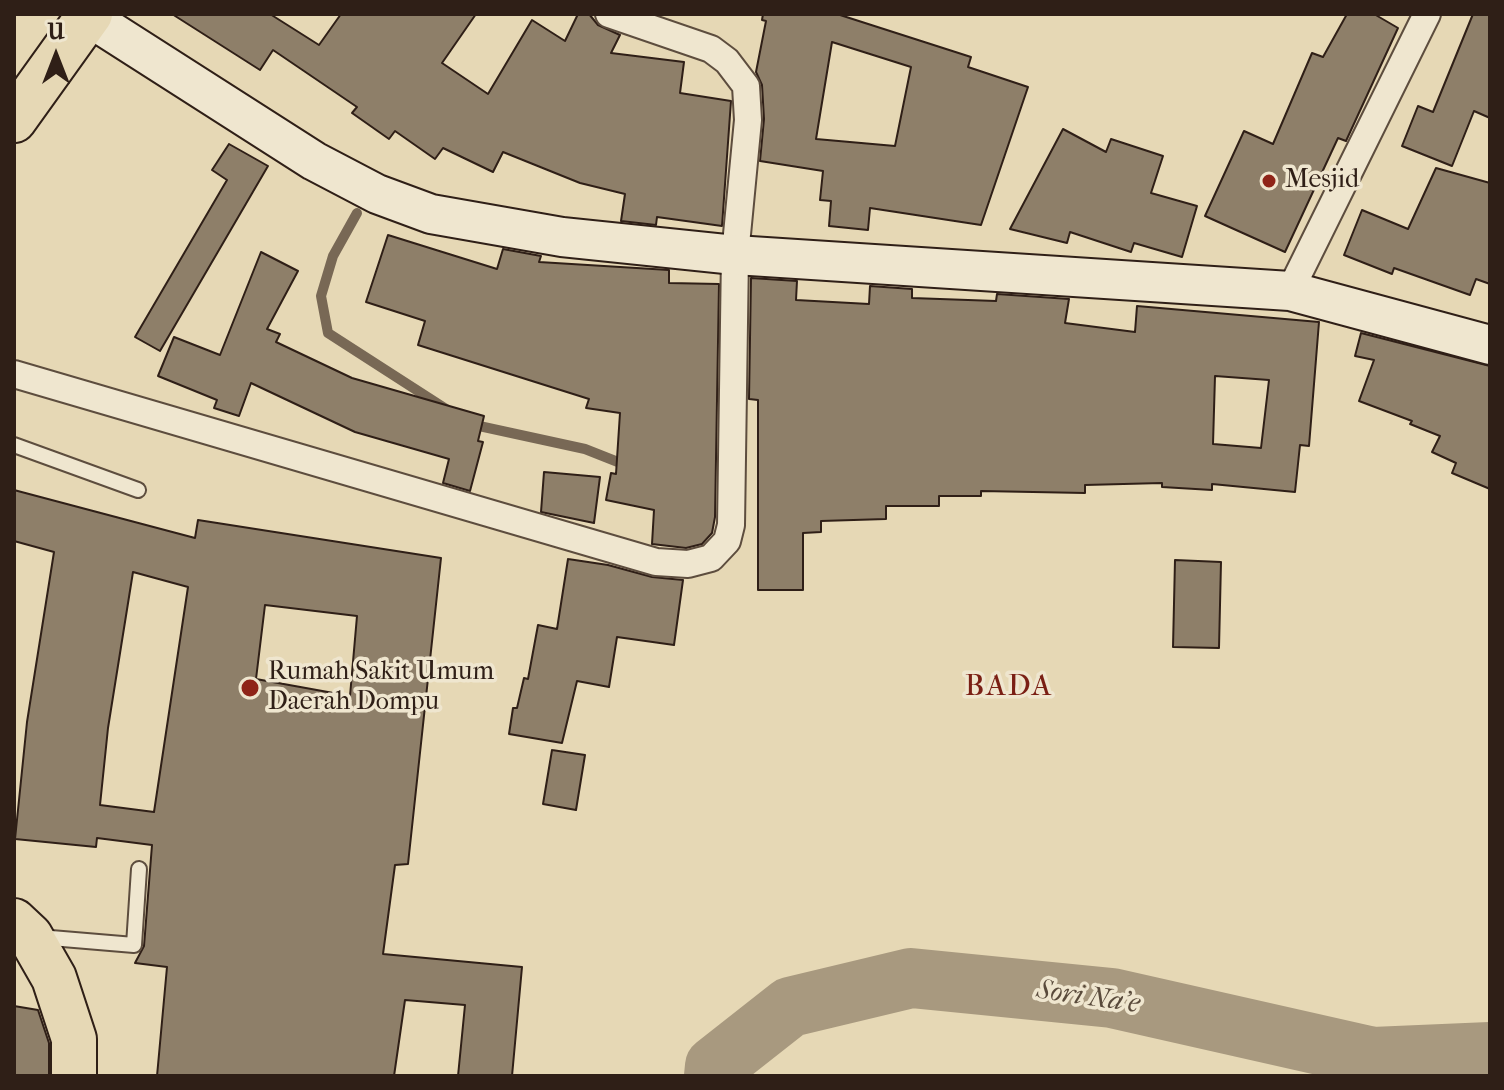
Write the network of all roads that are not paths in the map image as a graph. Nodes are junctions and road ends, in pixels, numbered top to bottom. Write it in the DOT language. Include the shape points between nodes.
graph roads {
  1 [pos="609,14"];
  2 [pos="1427,14"];
  3 [pos="87,15"];
  4 [pos="14,120"];
  5 [pos="735,255"];
  6 [pos="1290,291"];
  7 [pos="1490,345"];
  8 [pos="14,374"];
  9 [pos="14,445"];
  10 [pos="138,490"];
  11 [pos="139,869"];
  12 [pos="22,928"];
  13 [pos="74,1076"];
  1 -- 5 [label="street" via="711,49 746,86 748,120"];
  2 -- 6 [label="street"];
  3 -- 4 [label="highway"];
  3 -- 5 [label="main road" via="314,161 377,194 431,214 562,237"];
  5 -- 6 [label="main road"];
  5 -- 8 [label="street" via="731,525 721,551 688,564 656,562"];
  6 -- 7 [label="main road"];
  9 -- 10 [label="lane"];
  11 -- 12 [label="lane" via="134,945"];
  12 -- 13 [label="highway" via="54,978 74,1039"];
}
